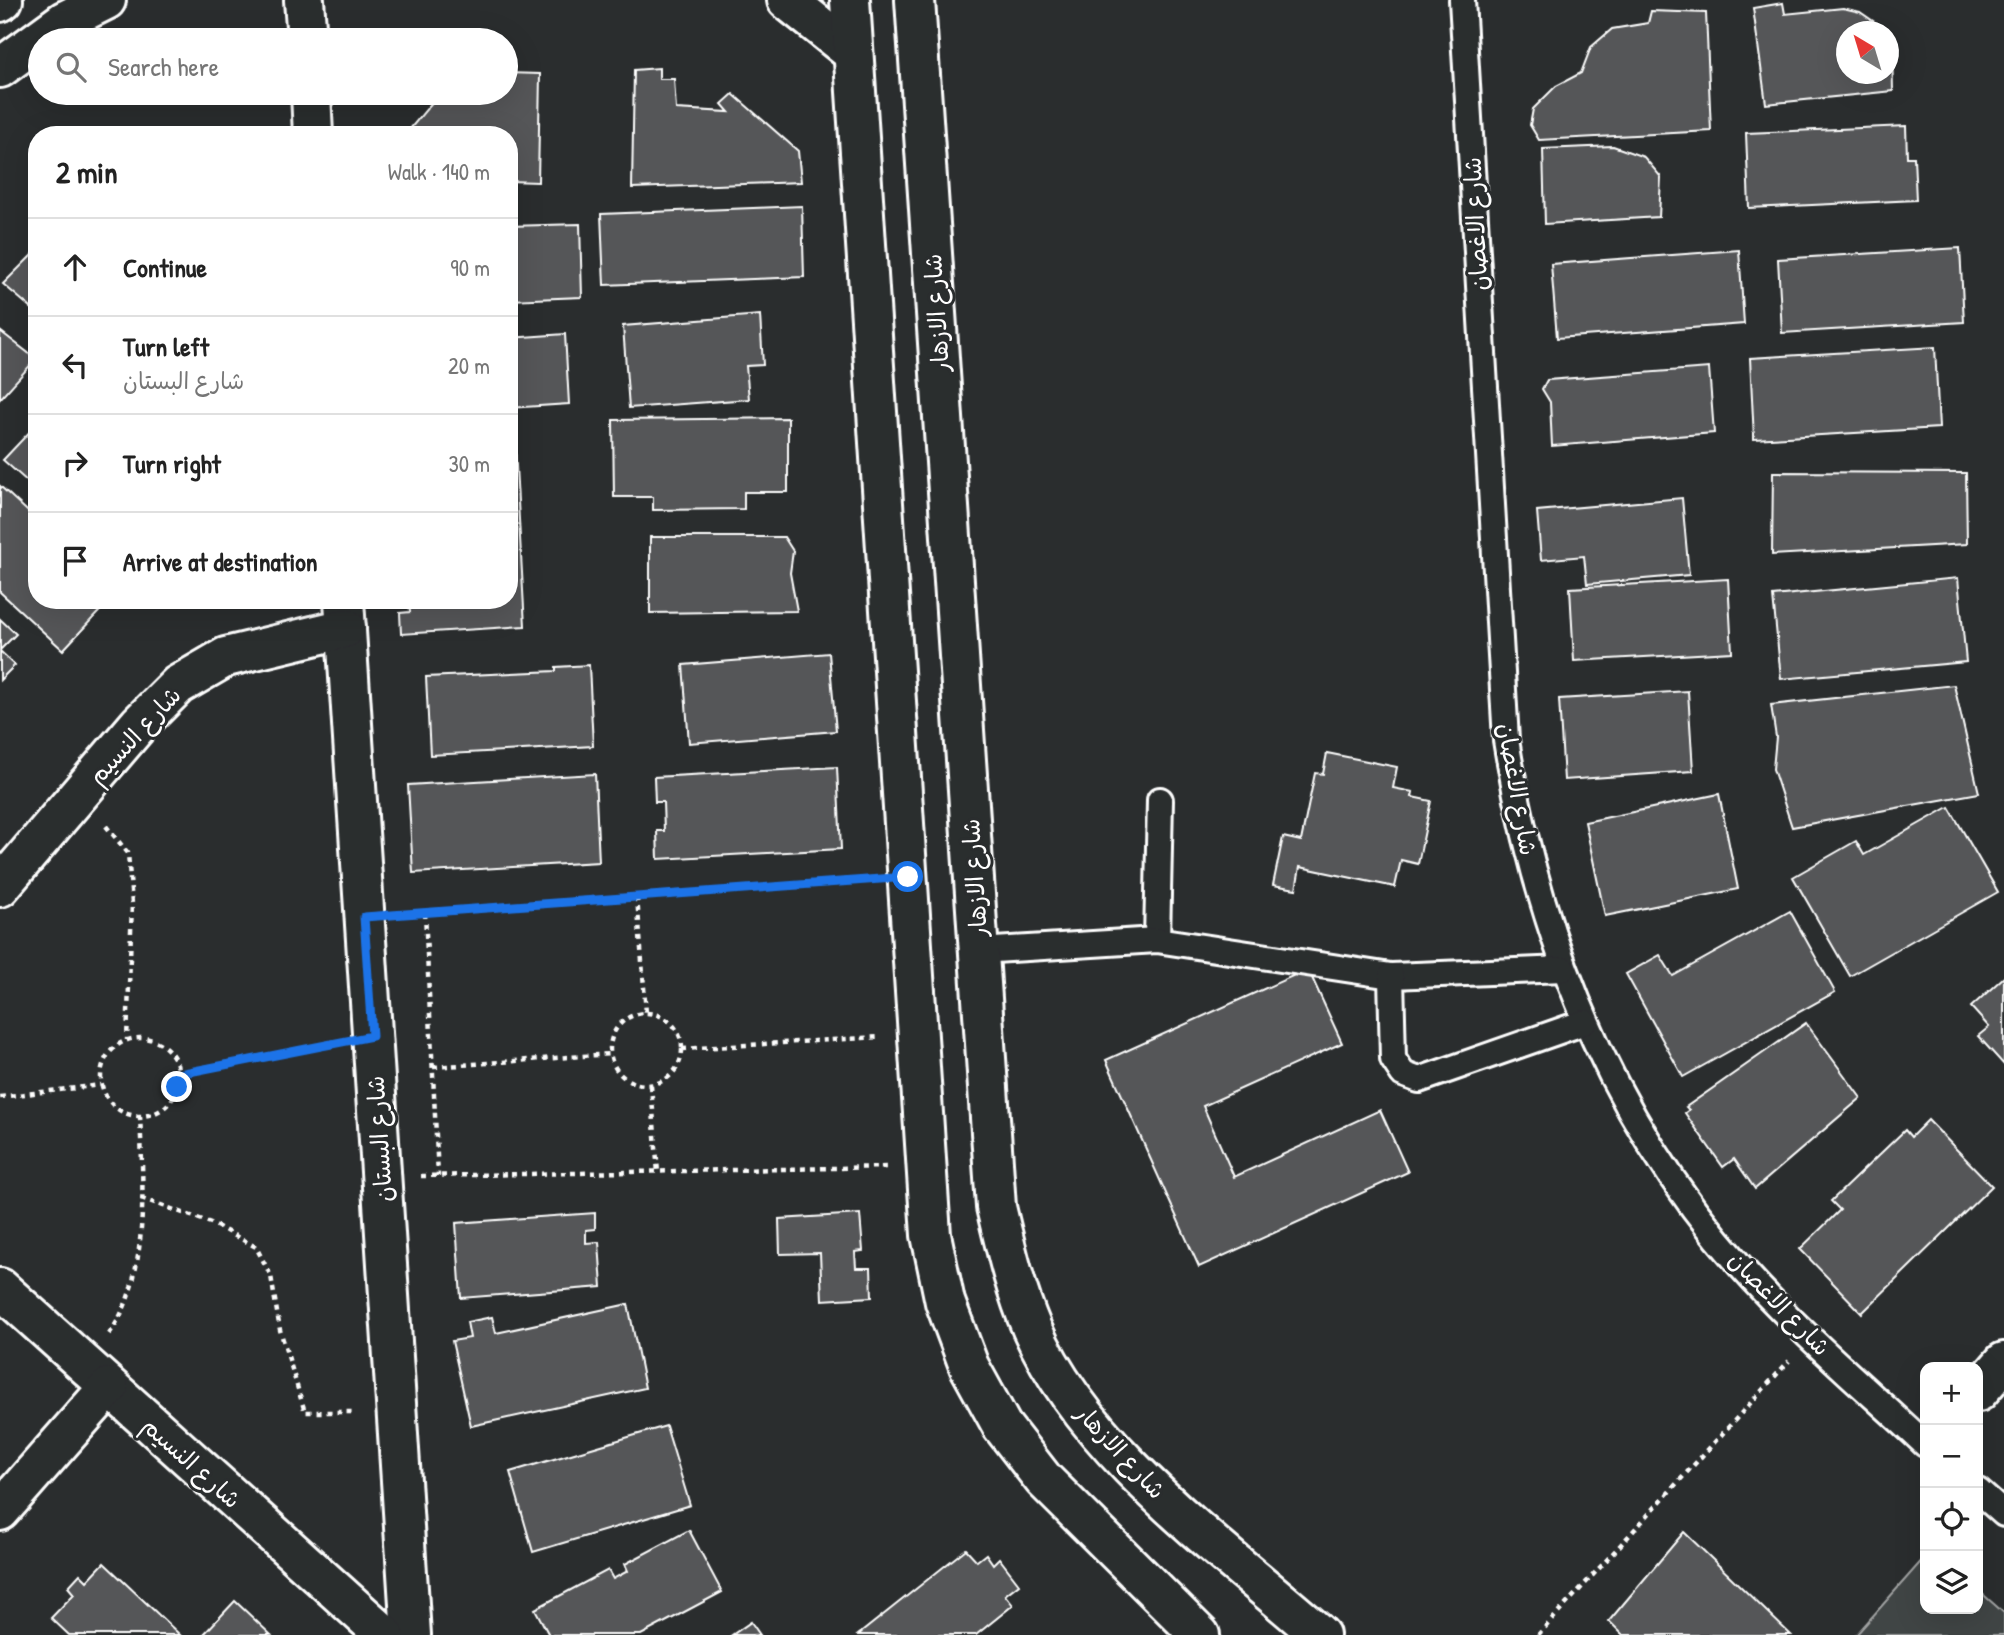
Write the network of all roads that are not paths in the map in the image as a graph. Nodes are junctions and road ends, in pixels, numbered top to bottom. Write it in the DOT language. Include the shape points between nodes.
graph roads {
  1 [pos="106,0"];
  2 [pos="304,0"];
  3 [pos="787,0"];
  4 [pos="850,0"];
  5 [pos="915,0"];
  6 [pos="1462,0"];
  7 [pos="54,28"];
  8 [pos="306,28"];
  9 [pos="28,47"];
  10 [pos="853,53"];
  11 [pos="0,68"];
  12 [pos="311,105"];
  13 [pos="312,126"];
  14 [pos="345,614"];
  15 [pos="1160,800"];
  16 [pos="0,887"];
  17 [pos="1157,940"];
  18 [pos="979,951"];
  19 [pos="1563,969"];
  20 [pos="1391,976"];
  21 [pos="1585,1022"];
  22 [pos="0,1288"];
  23 [pos="2004,1362"];
  24 [pos="98,1376"];
  25 [pos="1983,1386"];
  26 [pos="1920,1439"];
  27 [pos="1983,1495"];
  28 [pos="0,1511"];
  29 [pos="2004,1514"];
  30 [pos="384,1635"];
  31 [pos="411,1635"];
  32 [pos="1200,1635"];
  33 [pos="1320,1635"];
  1 -- 7 [label="street"];
  2 -- 8 [label="street"];
  3 -- 10 [label="street"];
  4 -- 10 [label="street"];
  5 -- 18 [label="street, شارع الازهار"];
  6 -- 19 [label="lane, شارع الاغصان" via="1506,740 1525,843"];
  9 -- 11 [label="street"];
  10 -- 32 [label="street" via="931,1235 945,1301 969,1366 1002,1426 1044,1480"];
  12 -- 13 [label="street"];
  14 -- 16 [label="street, شارع النسيم" via="226,657 178,685"];
  14 -- 31 [label="street, شارع البستان"];
  15 -- 17 [label="lane"];
  17 -- 18 [label="lane"];
  17 -- 20 [label="lane"];
  18 -- 33 [label="street, شارع الازهار" via="996,1207 1010,1270 1032,1330 1063,1387 1102,1438"];
  19 -- 20 [label="lane"];
  19 -- 21 [label="lane, شارع الاغصان"];
  20 -- 21 [label="lane" via="1393,1059 1403,1073 1419,1080"];
  21 -- 26 [label="lane, شارع الاغصان" via="1629,1109 1682,1191 1742,1268"];
  22 -- 24 [label="street, شارع النسيم"];
  23 -- 25 [label="street"];
  24 -- 28 [label="street"];
  24 -- 30 [label="street, شارع النسيم"];
  27 -- 29 [label="lane"];
}
